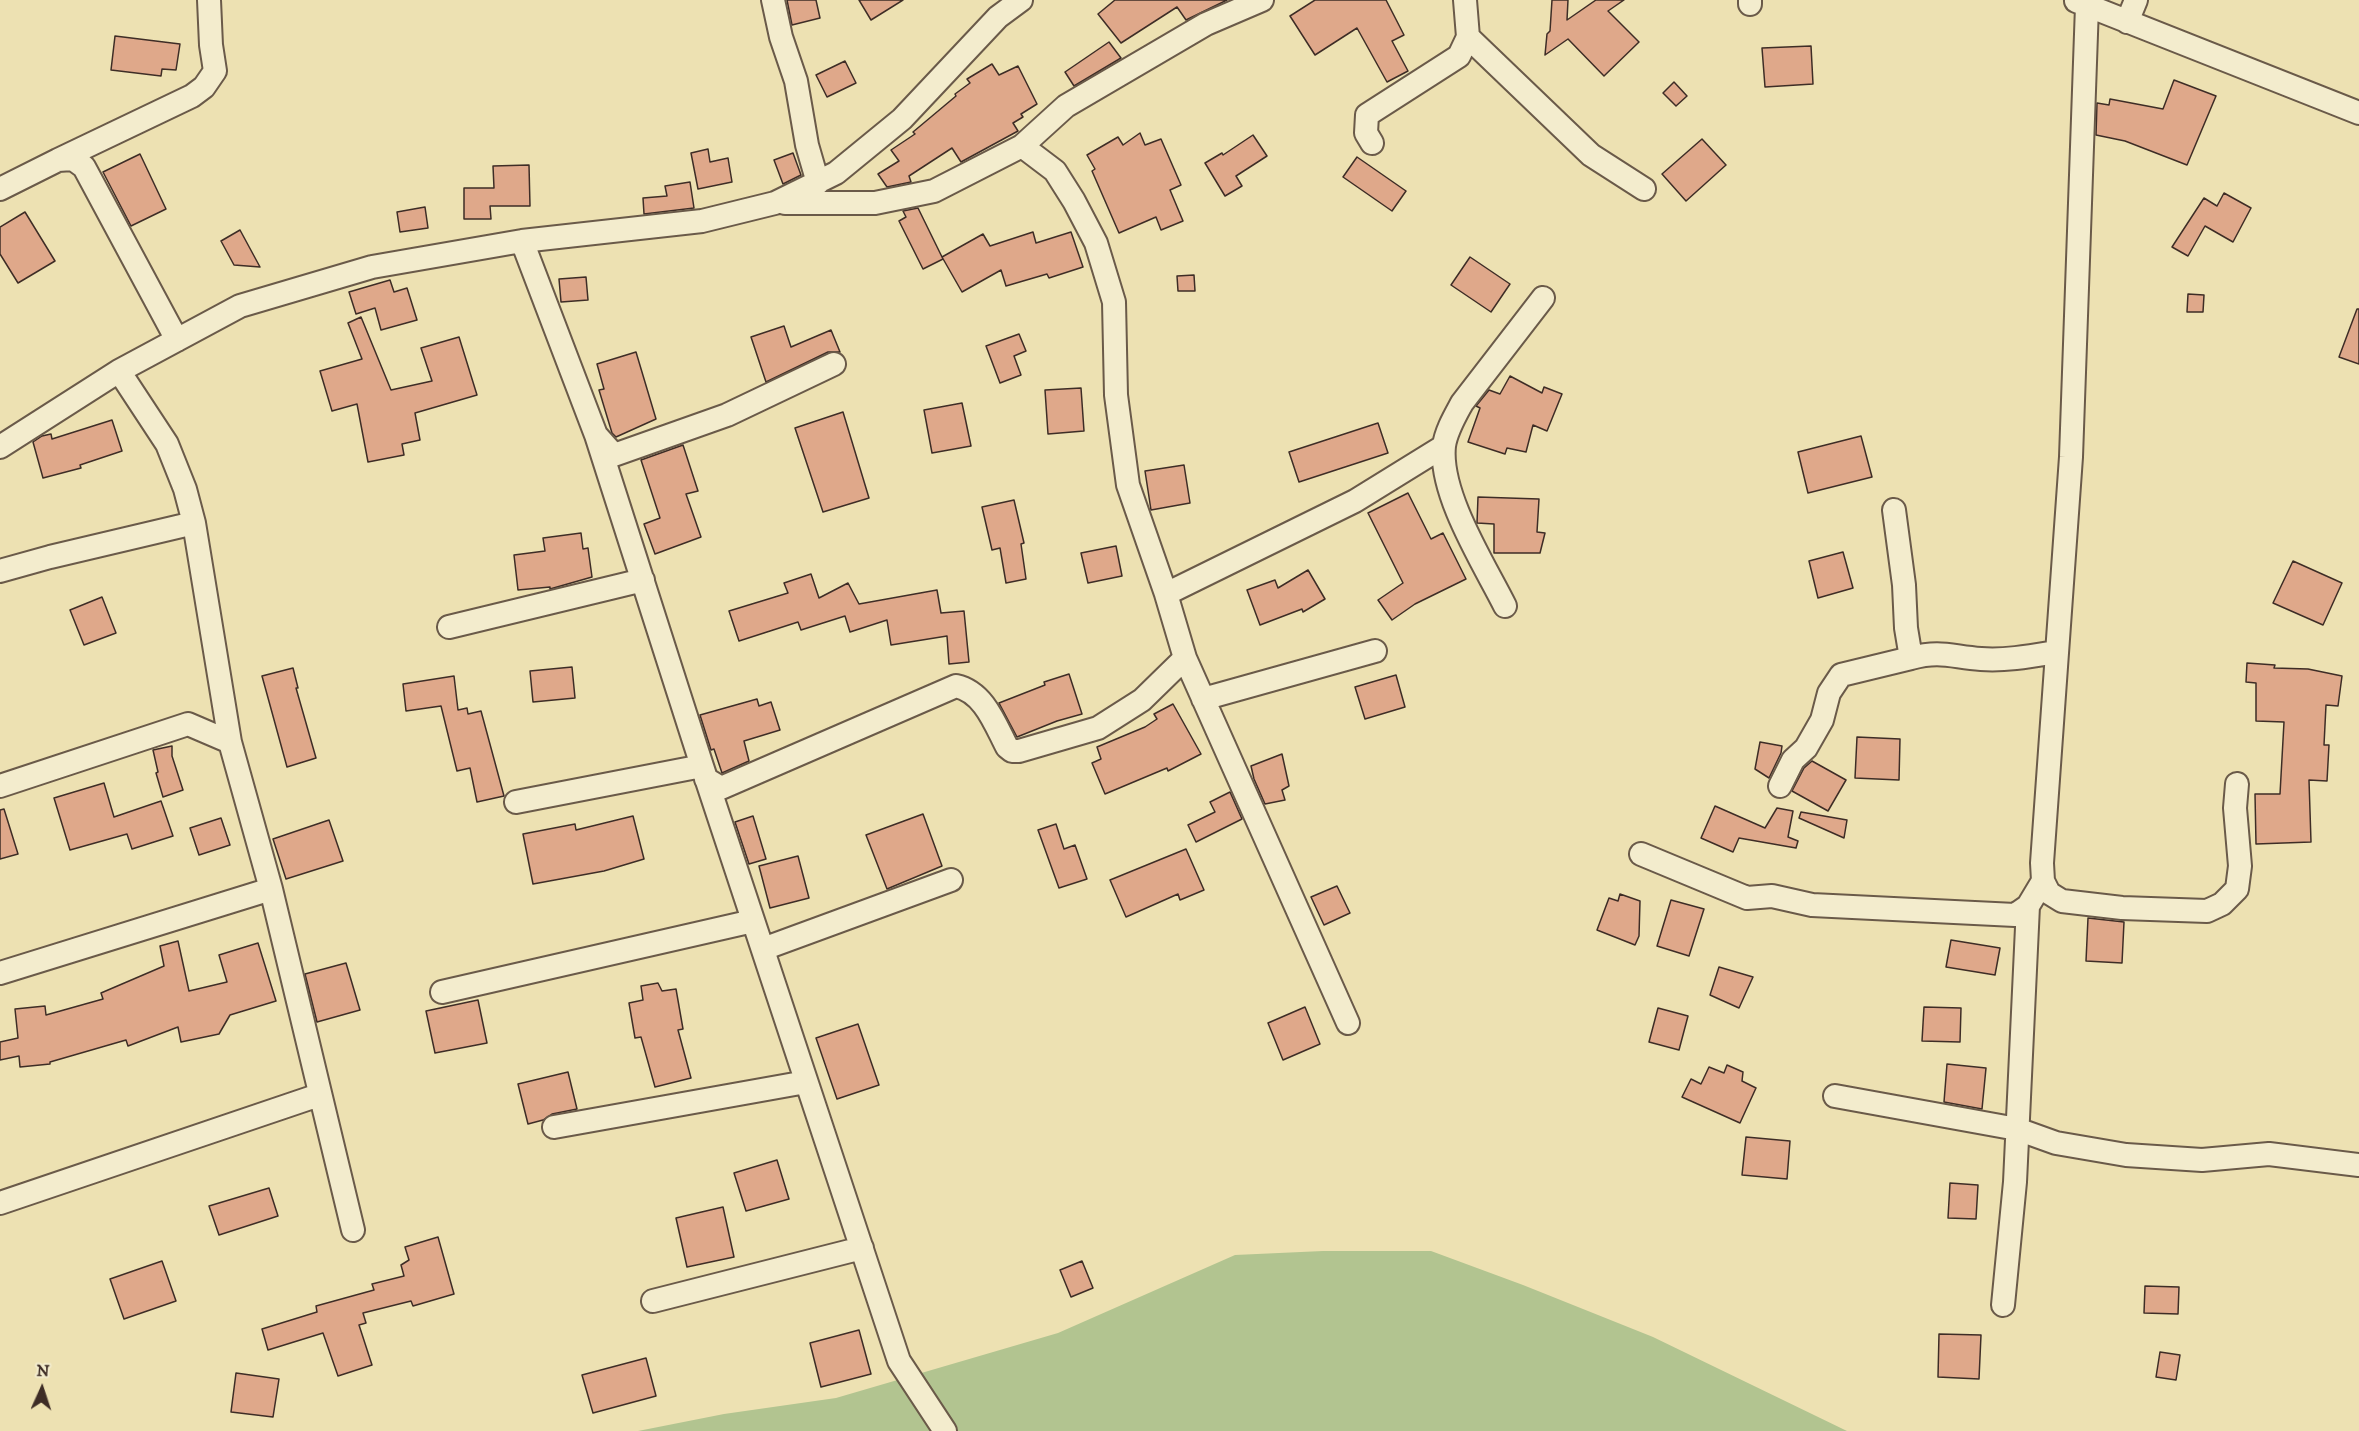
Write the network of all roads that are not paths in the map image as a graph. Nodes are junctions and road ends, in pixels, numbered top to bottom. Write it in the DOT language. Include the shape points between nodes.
graph roads {
  1 [pos="209,0"];
  2 [pos="773,0"];
  3 [pos="1021,0"];
  4 [pos="1262,0"];
  5 [pos="1465,0"];
  6 [pos="2136,0"];
  7 [pos="2081,3"];
  8 [pos="2127,22"];
  9 [pos="1468,37"];
  10 [pos="2359,113"];
  11 [pos="1372,143"];
  12 [pos="1022,146"];
  13 [pos="58,160"];
  14 [pos="818,183"];
  15 [pos="0,189"];
  16 [pos="1644,189"];
  17 [pos="775,203"];
  18 [pos="522,242"];
  19 [pos="1544,298"];
  20 [pos="177,340"];
  21 [pos="834,364"];
  22 [pos="119,371"];
  23 [pos="596,435"];
  24 [pos="1444,446"];
  25 [pos="0,447"];
  26 [pos="1894,510"];
  27 [pos="194,523"];
  28 [pos="0,571"];
  29 [pos="643,580"];
  30 [pos="1166,594"];
  31 [pos="1505,606"];
  32 [pos="449,627"];
  33 [pos="1375,651"];
  34 [pos="2056,652"];
  35 [pos="1185,658"];
  36 [pos="1911,658"];
  37 [pos="1203,699"];
  38 [pos="230,742"];
  39 [pos="704,773"];
  40 [pos="2237,784"];
  41 [pos="0,786"];
  42 [pos="1780,786"];
  43 [pos="516,802"];
  44 [pos="1641,854"];
  45 [pos="951,879"];
  46 [pos="2043,881"];
  47 [pos="271,889"];
  48 [pos="2028,906"];
  49 [pos="753,921"];
  50 [pos="763,949"];
  51 [pos="0,974"];
  52 [pos="442,992"];
  53 [pos="1348,1023"];
  54 [pos="806,1082"];
  55 [pos="319,1095"];
  56 [pos="1835,1096"];
  57 [pos="554,1127"];
  58 [pos="2017,1129"];
  59 [pos="2359,1165"];
  60 [pos="0,1203"];
  61 [pos="353,1230"];
  62 [pos="862,1248"];
  63 [pos="653,1301"];
  64 [pos="2003,1305"];
  65 [pos="945,1431"];
  1 -- 13 [label="street" via="215,71 204,87"];
  2 -- 14 [label="street"];
  3 -- 14 [label="street" via="998,17 902,119"];
  4 -- 12 [label="street" via="1206,24 1066,106"];
  5 -- 9 [label="street"];
  6 -- 8 [label="street"];
  7 -- 8 [label="street"];
  7 -- 34 [label="street" via="2071,457"];
  8 -- 10 [label="street"];
  9 -- 11 [label="street" via="1459,56 1367,115 1366,133"];
  9 -- 16 [label="street" via="1591,155"];
  12 -- 17 [label="street" via="934,191 875,203"];
  12 -- 30 [label="street" via="1055,171 1096,243 1114,302 1116,395 1128,485"];
  13 -- 15 [label="street"];
  13 -- 20 [label="street" via="73,159 84,167"];
  14 -- 17 [label="street"];
  17 -- 18 [label="street" via="702,221"];
  18 -- 20 [label="street" via="372,267 240,306"];
  18 -- 23 [label="street"];
  19 -- 24 [label="street" via="1462,403"];
  20 -- 22 [label="street"];
  21 -- 23 [label="street" via="727,415 614,455"];
  22 -- 25 [label="street"];
  22 -- 27 [label="street" via="167,444"];
  23 -- 29 [label="street"];
  24 -- 30 [label="street" via="1355,501"];
  24 -- 31 [label="street" via="1446,476 1460,517"];
  26 -- 36 [label="street"];
  27 -- 28 [label="street"];
  27 -- 38 [label="street"];
  29 -- 32 [label="street"];
  29 -- 39 [label="street"];
  30 -- 35 [label="street"];
  33 -- 37 [label="street"];
  34 -- 36 [label="street" via="1983,659 1932,652"];
  34 -- 46 [label="street"];
  35 -- 37 [label="street"];
  35 -- 39 [label="street" via="1142,700 1098,728 1019,751 1007,747 986,707 973,692 956,686 721,788"];
  36 -- 42 [label="street" via="1841,675 1829,693 1822,720"];
  37 -- 53 [label="street"];
  38 -- 41 [label="street" via="188,724"];
  38 -- 47 [label="street"];
  39 -- 43 [label="street"];
  39 -- 49 [label="street"];
  40 -- 46 [label="street" via="2240,866 2237,889 2222,904 2207,911 2062,901 2049,893"];
  44 -- 48 [label="street" via="1747,898 1772,896 1812,905 2015,915"];
  45 -- 50 [label="street"];
  46 -- 48 [label="street"];
  47 -- 51 [label="street"];
  47 -- 55 [label="street"];
  48 -- 58 [label="street"];
  49 -- 50 [label="street"];
  49 -- 52 [label="street"];
  50 -- 54 [label="street"];
  54 -- 57 [label="street"];
  54 -- 62 [label="street"];
  55 -- 60 [label="street"];
  55 -- 61 [label="street"];
  56 -- 58 [label="street"];
  58 -- 59 [label="street" via="2056,1143 2126,1155 2202,1160 2269,1154"];
  58 -- 64 [label="street"];
  62 -- 63 [label="street"];
  62 -- 65 [label="street" via="899,1361"];
}
